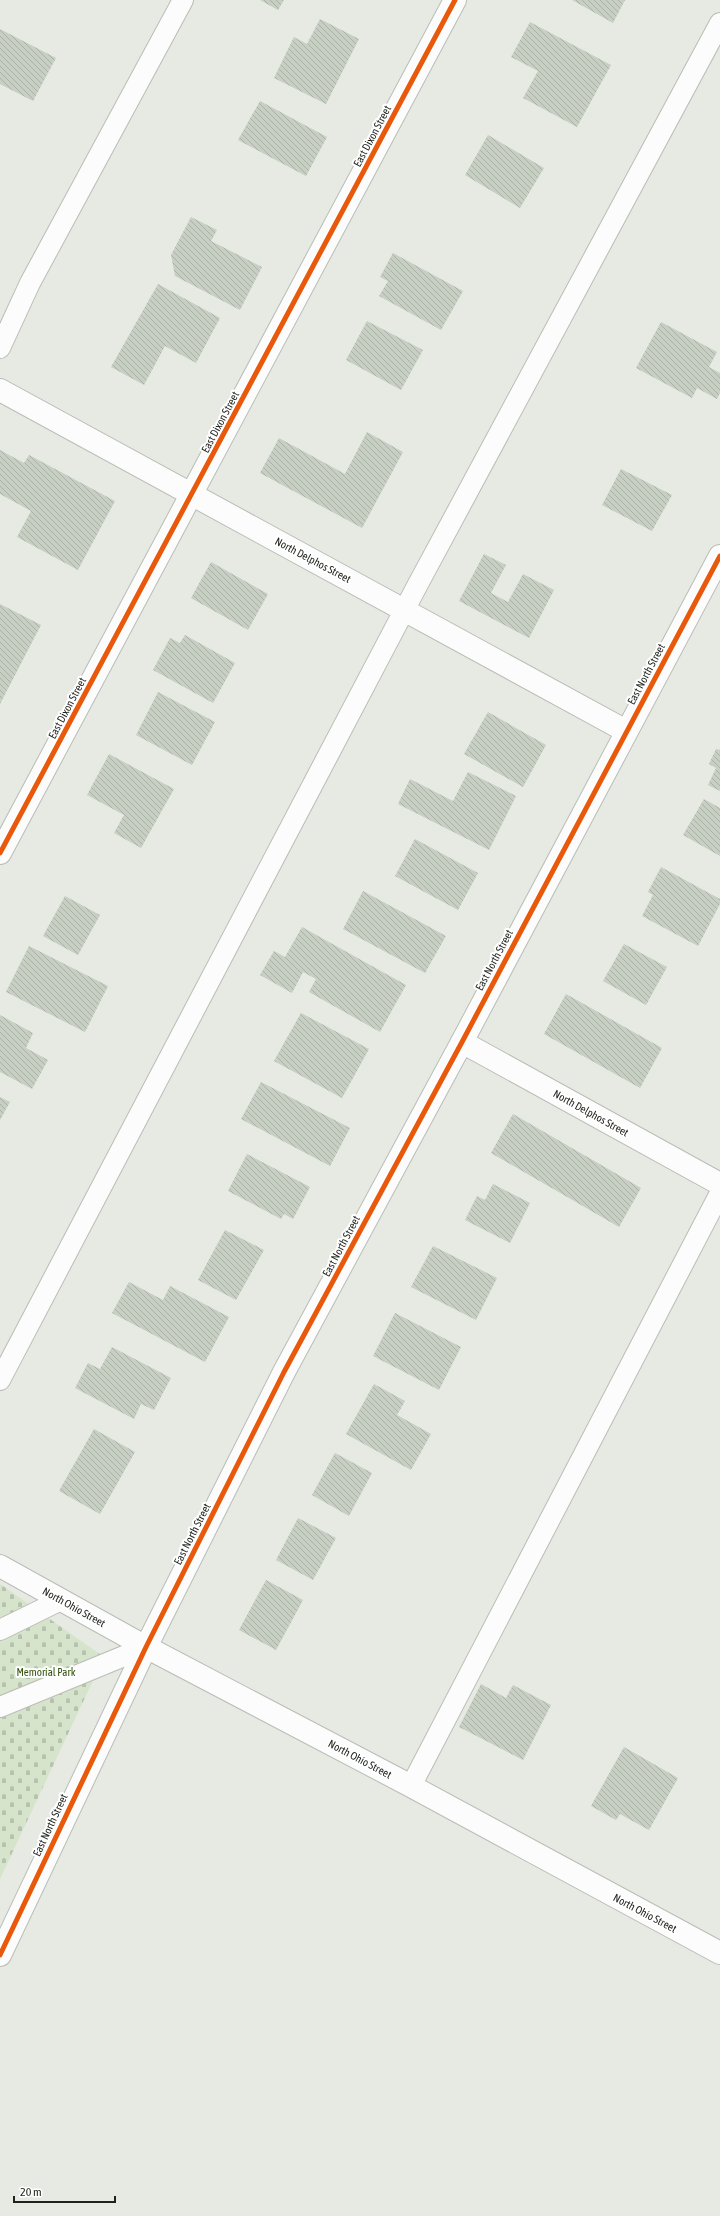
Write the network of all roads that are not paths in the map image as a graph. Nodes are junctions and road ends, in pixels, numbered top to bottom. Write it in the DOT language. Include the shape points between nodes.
graph roads {
  1 [pos="183,0"];
  2 [pos="455,0"];
  3 [pos="720,23"];
  4 [pos="0,348"];
  5 [pos="0,390"];
  6 [pos="192,496"];
  7 [pos="720,556"];
  8 [pos="405,610"];
  9 [pos="626,730"];
  10 [pos="0,853"];
  11 [pos="462,1042"];
  12 [pos="720,1184"];
  13 [pos="720,1193"];
  14 [pos="0,1380"];
  15 [pos="0,1566"];
  16 [pos="61,1600"];
  17 [pos="0,1630"];
  18 [pos="146,1647"];
  19 [pos="0,1707"];
  20 [pos="411,1786"];
  21 [pos="720,1954"];
  22 [pos="0,1955"];
  1 -- 4 [label="lane" via="30,283"];
  2 -- 6 [label="street, East Dixon Street"];
  3 -- 8 [label="lane"];
  5 -- 6 [label="street, North Delphos Street"];
  6 -- 8 [label="street, North Delphos Street"];
  6 -- 10 [label="street, East Dixon Street"];
  7 -- 9 [label="street, East North Street"];
  8 -- 9 [label="street, North Delphos Street"];
  8 -- 14 [label="lane"];
  9 -- 11 [label="street, East North Street"];
  11 -- 12 [label="street, North Delphos Street"];
  11 -- 18 [label="street, East North Street" via="284,1372"];
  13 -- 20 [label="lane"];
  15 -- 16 [label="street, North Ohio Street"];
  16 -- 17 [label="lane"];
  16 -- 18 [label="street, North Ohio Street"];
  18 -- 19 [label="lane"];
  18 -- 20 [label="street, North Ohio Street"];
  18 -- 22 [label="street, East North Street"];
  20 -- 21 [label="street, North Ohio Street"];
}
